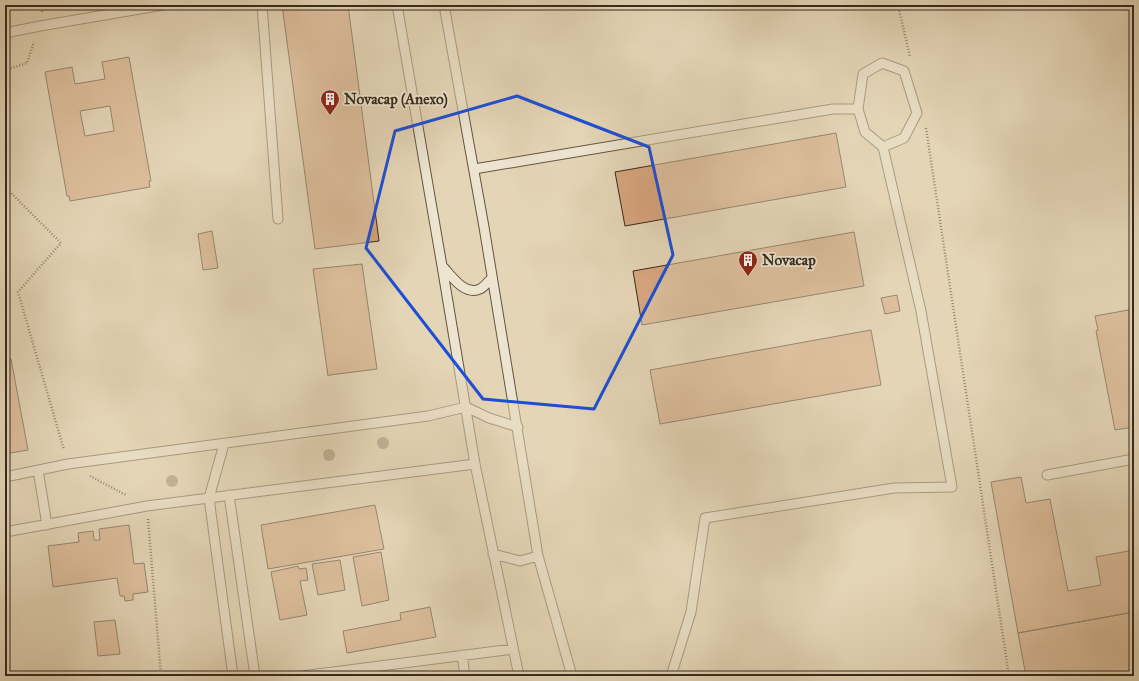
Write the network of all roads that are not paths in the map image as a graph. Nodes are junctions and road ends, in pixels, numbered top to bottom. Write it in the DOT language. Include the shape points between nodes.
graph roads {
  1 [pos="163,5"];
  2 [pos="262,5"];
  3 [pos="397,5"];
  4 [pos="444,5"];
  5 [pos="5,33"];
  6 [pos="858,109"];
  7 [pos="883,147"];
  8 [pos="474,169"];
  9 [pos="278,218"];
  10 [pos="442,266"];
  11 [pos="492,278"];
  12 [pos="466,407"];
  13 [pos="518,427"];
  14 [pos="224,444"];
  15 [pos="1134,459"];
  16 [pos="475,464"];
  17 [pos="38,470"];
  18 [pos="1047,475"];
  19 [pos="5,477"];
  20 [pos="229,495"];
  21 [pos="209,498"];
  22 [pos="47,525"];
  23 [pos="5,532"];
  24 [pos="493,554"];
  25 [pos="538,556"];
  26 [pos="513,649"];
  27 [pos="462,656"];
  28 [pos="233,676"];
  29 [pos="256,676"];
  30 [pos="302,676"];
  31 [pos="466,676"];
  32 [pos="519,676"];
  33 [pos="572,676"];
  34 [pos="671,676"];
  1 -- 5 [label="lane"];
  2 -- 9 [label="lane"];
  3 -- 10 [label="lane"];
  4 -- 8 [label="lane"];
  6 -- 7 [label="lane" via="866,132"];
  6 -- 7 [label="lane" via="863,74 882,63 904,71 917,113 904,138"];
  6 -- 8 [label="lane" via="833,109"];
  7 -- 34 [label="lane" via="921,311 952,487 894,488 705,518 691,612"];
  8 -- 11 [label="lane"];
  10 -- 11 [label="lane" via="461,286 470,290 480,289"];
  10 -- 12 [label="lane"];
  11 -- 13 [label="lane"];
  12 -- 13 [label="lane" via="489,418"];
  12 -- 14 [label="lane" via="428,416"];
  12 -- 16 [label="lane"];
  13 -- 25 [label="lane"];
  14 -- 17 [label="lane"];
  14 -- 21 [label="lane"];
  15 -- 18 [label="lane"];
  16 -- 20 [label="lane"];
  16 -- 24 [label="lane"];
  17 -- 19 [label="lane"];
  17 -- 22 [label="lane"];
  20 -- 21 [label="lane"];
  20 -- 29 [label="lane"];
  21 -- 22 [label="lane" via="147,506"];
  21 -- 28 [label="lane"];
  22 -- 23 [label="lane"];
  24 -- 25 [label="lane" via="520,561"];
  24 -- 26 [label="lane"];
  25 -- 33 [label="lane"];
  26 -- 27 [label="lane"];
  26 -- 32 [label="lane"];
  27 -- 30 [label="lane"];
  27 -- 31 [label="lane"];
}
